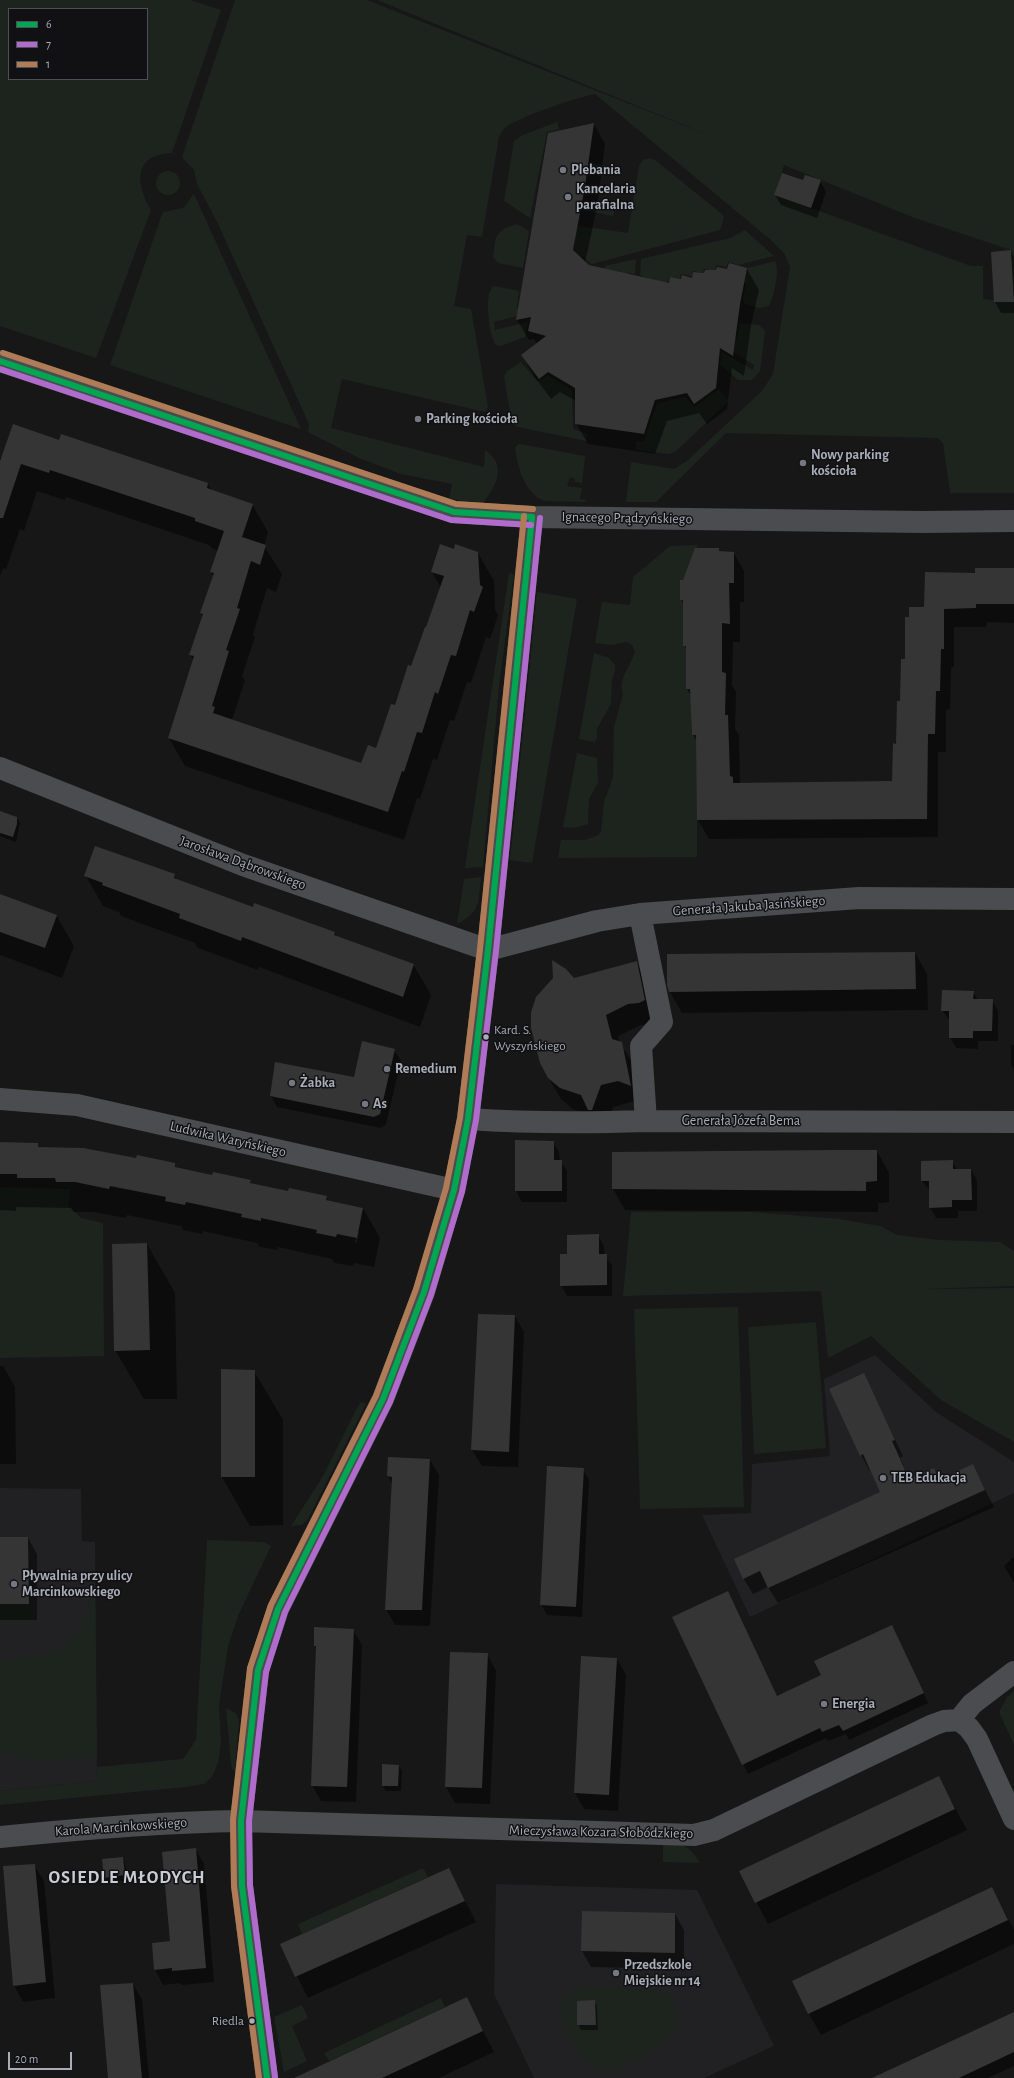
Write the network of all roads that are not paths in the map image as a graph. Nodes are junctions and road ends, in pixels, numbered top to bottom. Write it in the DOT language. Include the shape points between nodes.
graph roads {
  1 [pos="0,361"];
  2 [pos="532,517"];
  3 [pos="1014,521"];
  4 [pos="0,768"];
  5 [pos="1014,899"];
  6 [pos="640,914"];
  7 [pos="488,950"];
  8 [pos="0,1100"];
  9 [pos="468,1119"];
  10 [pos="646,1121"];
  11 [pos="1014,1122"];
  12 [pos="454,1190"];
  13 [pos="1014,1672"];
  14 [pos="958,1720"];
  15 [pos="1014,1819"];
  16 [pos="241,1821"];
  17 [pos="0,1837"];
  18 [pos="267,2078"];
  1 -- 2 [label="street, Ignacego Prądzyńskiego" via="454,512"];
  2 -- 3 [label="street, Ignacego Prądzyńskiego"];
  2 -- 7 [label="street"];
  4 -- 7 [label="street, Jarosława Dąbrowskiego" via="243,865"];
  5 -- 6 [label="street, Generała Jakuba Jasińskiego" via="859,898"];
  6 -- 7 [label="street, Generała Jakuba Jasińskiego" via="597,921"];
  6 -- 10 [label="street" via="662,1022 641,1046"];
  7 -- 9 [label="street"];
  8 -- 12 [label="street, Ludwika Waryńskiego" via="76,1105"];
  9 -- 10 [label="street, Generała Józefa Bema" via="590,1123"];
  9 -- 12 [label="street"];
  10 -- 11 [label="street, Generała Józefa Bema"];
  12 -- 16 [label="street" via="424,1292 383,1398 278,1609 258,1670"];
  13 -- 14 [label="street" via="972,1704"];
  14 -- 15 [label="street" via="977,1738"];
  14 -- 16 [label="street, Mieczysława Kozara Słobódzkiego" via="933,1725 714,1830 694,1835"];
  16 -- 17 [label="street, Karola Marcinkowskiego" via="70,1830"];
  16 -- 18 [label="street" via="242,1886"];
}
